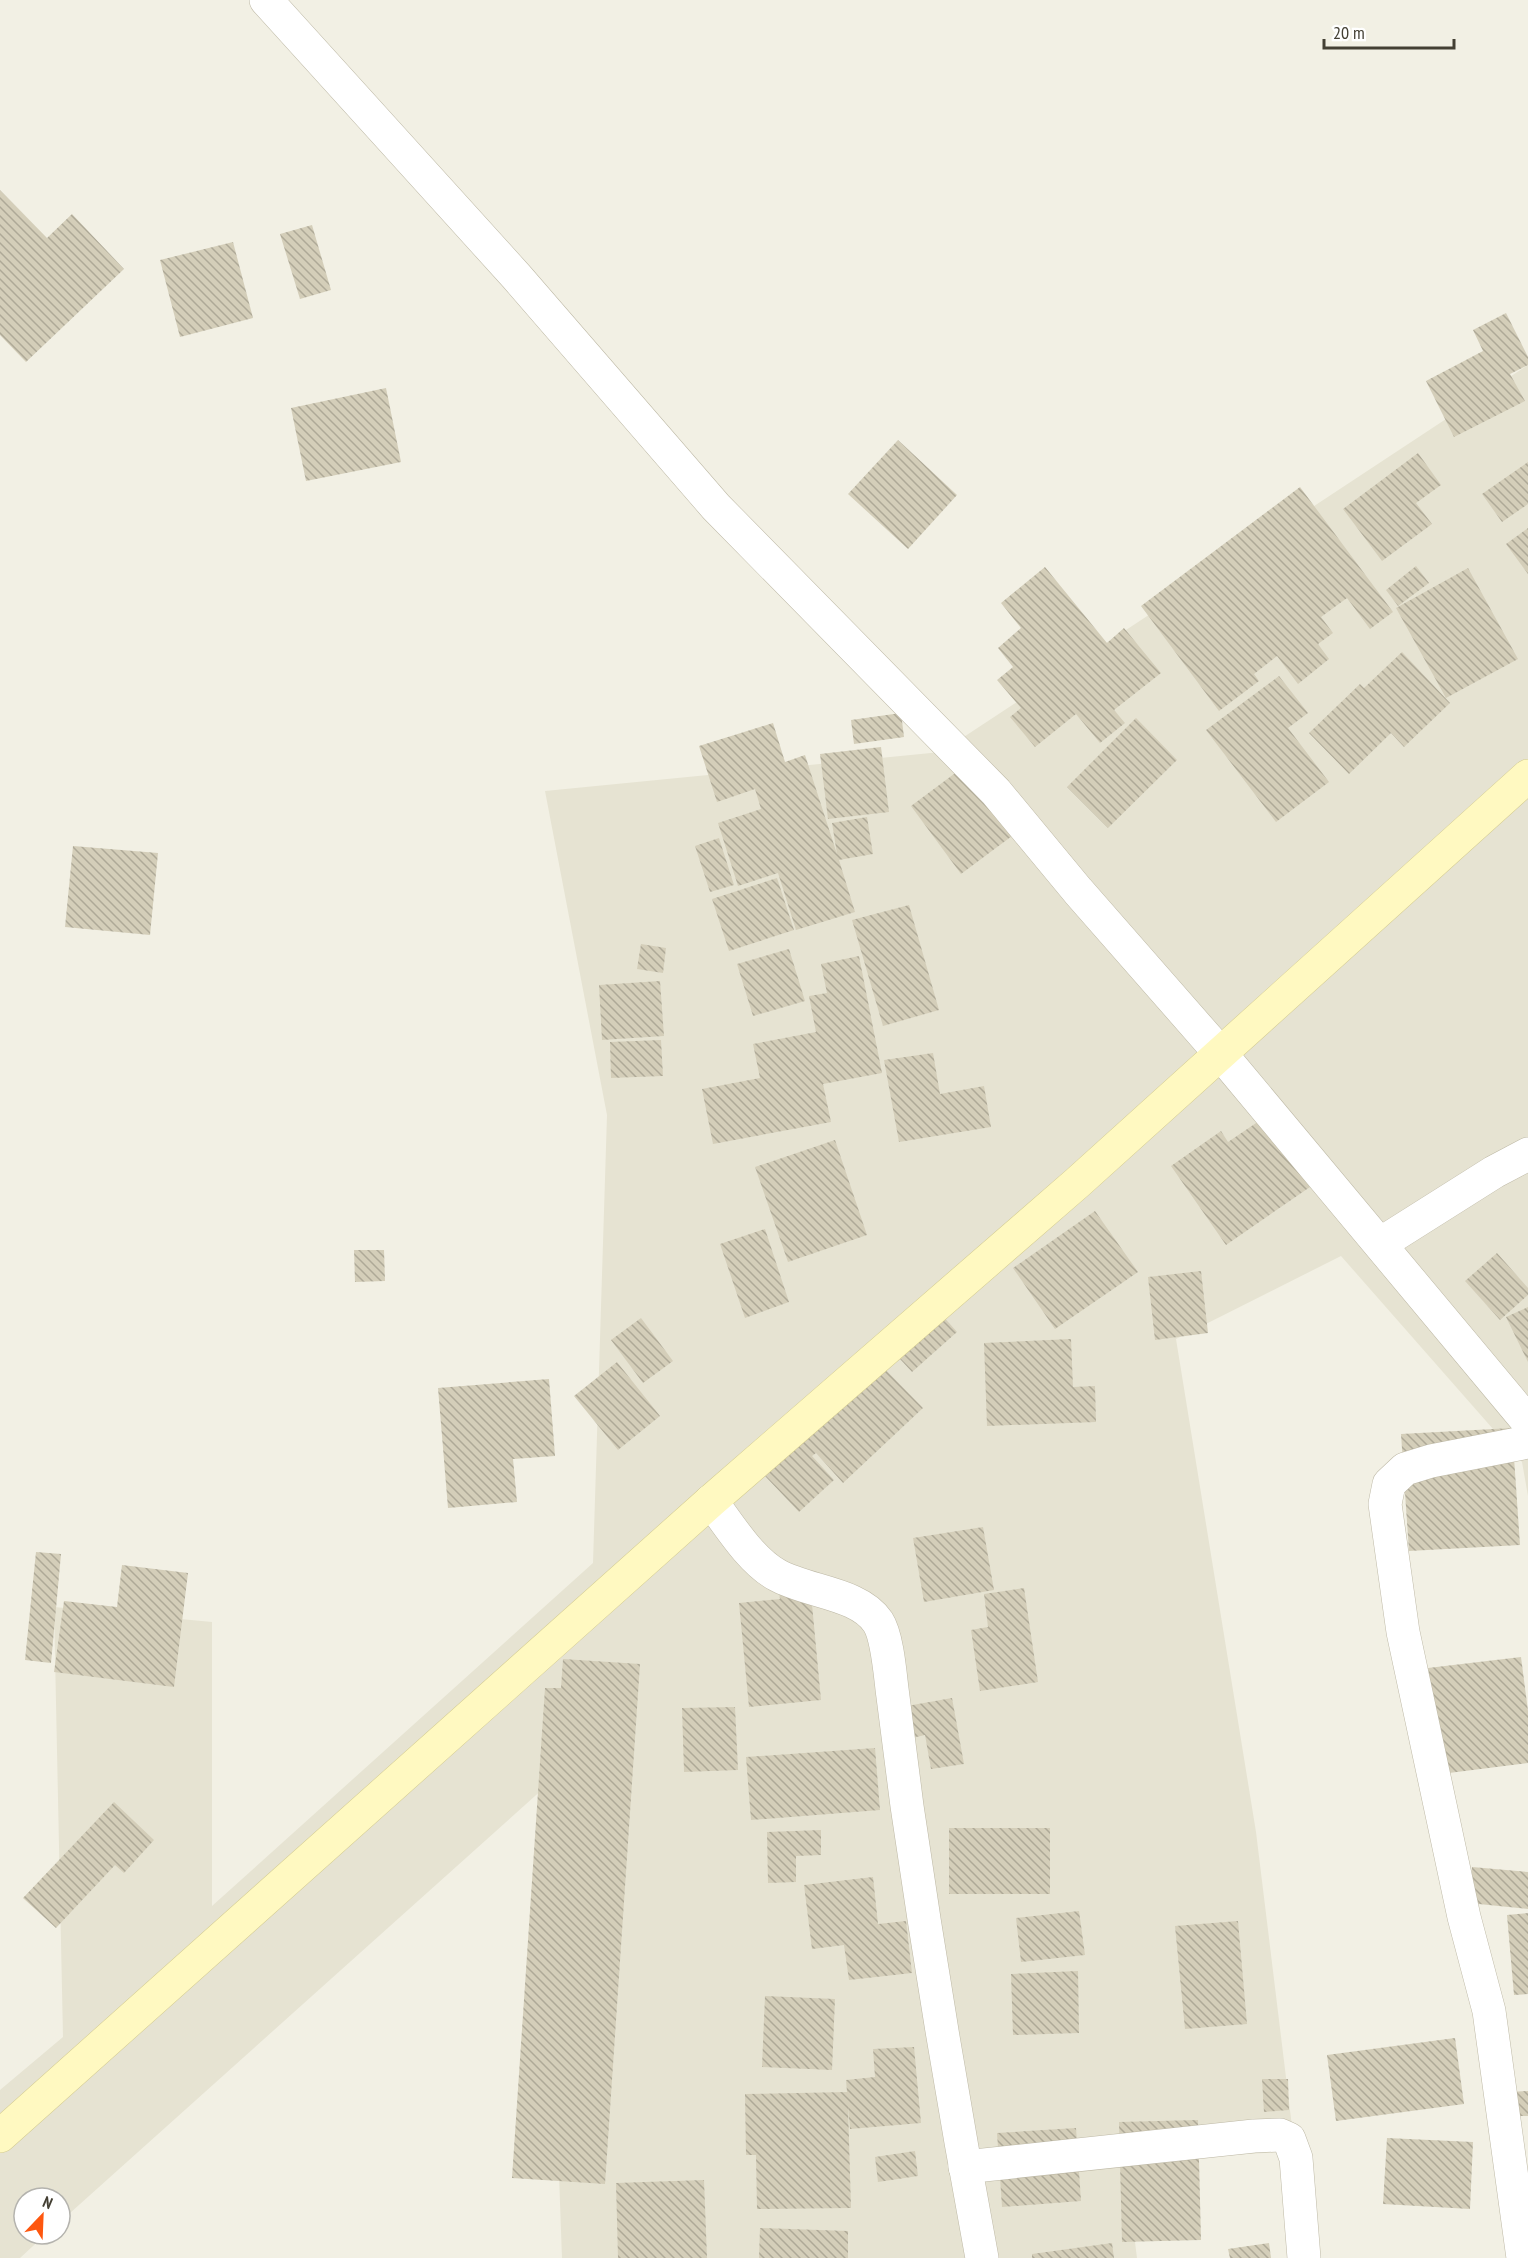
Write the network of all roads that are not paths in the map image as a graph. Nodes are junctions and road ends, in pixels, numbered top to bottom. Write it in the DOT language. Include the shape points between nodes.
graph roads {
  1 [pos="266,0"];
  2 [pos="1528,776"];
  3 [pos="1220,1053"];
  4 [pos="1528,1154"];
  5 [pos="1380,1244"];
  6 [pos="1528,1422"];
  7 [pos="1528,1442"];
  8 [pos="711,1501"];
  9 [pos="0,2136"];
  10 [pos="965,2167"];
  11 [pos="982,2258"];
  12 [pos="1304,2258"];
  13 [pos="1523,2258"];
  1 -- 3 [label="street" via="516,276 716,507 996,792"];
  2 -- 3 [label="main road"];
  3 -- 5 [label="street"];
  3 -- 8 [label="main road" via="1077,1183"];
  4 -- 5 [label="street"];
  5 -- 6 [label="street"];
  7 -- 13 [label="street" via="1405,1469 1389,1484 1385,1504 1403,1632 1464,1917 1489,2011"];
  8 -- 9 [label="main road"];
  8 -- 10 [label="street" via="760,1562 776,1575 864,1607 879,1623 889,1658 907,1805"];
  10 -- 11 [label="street"];
  10 -- 12 [label="street" via="1280,2135 1289,2139 1296,2158"];
}
